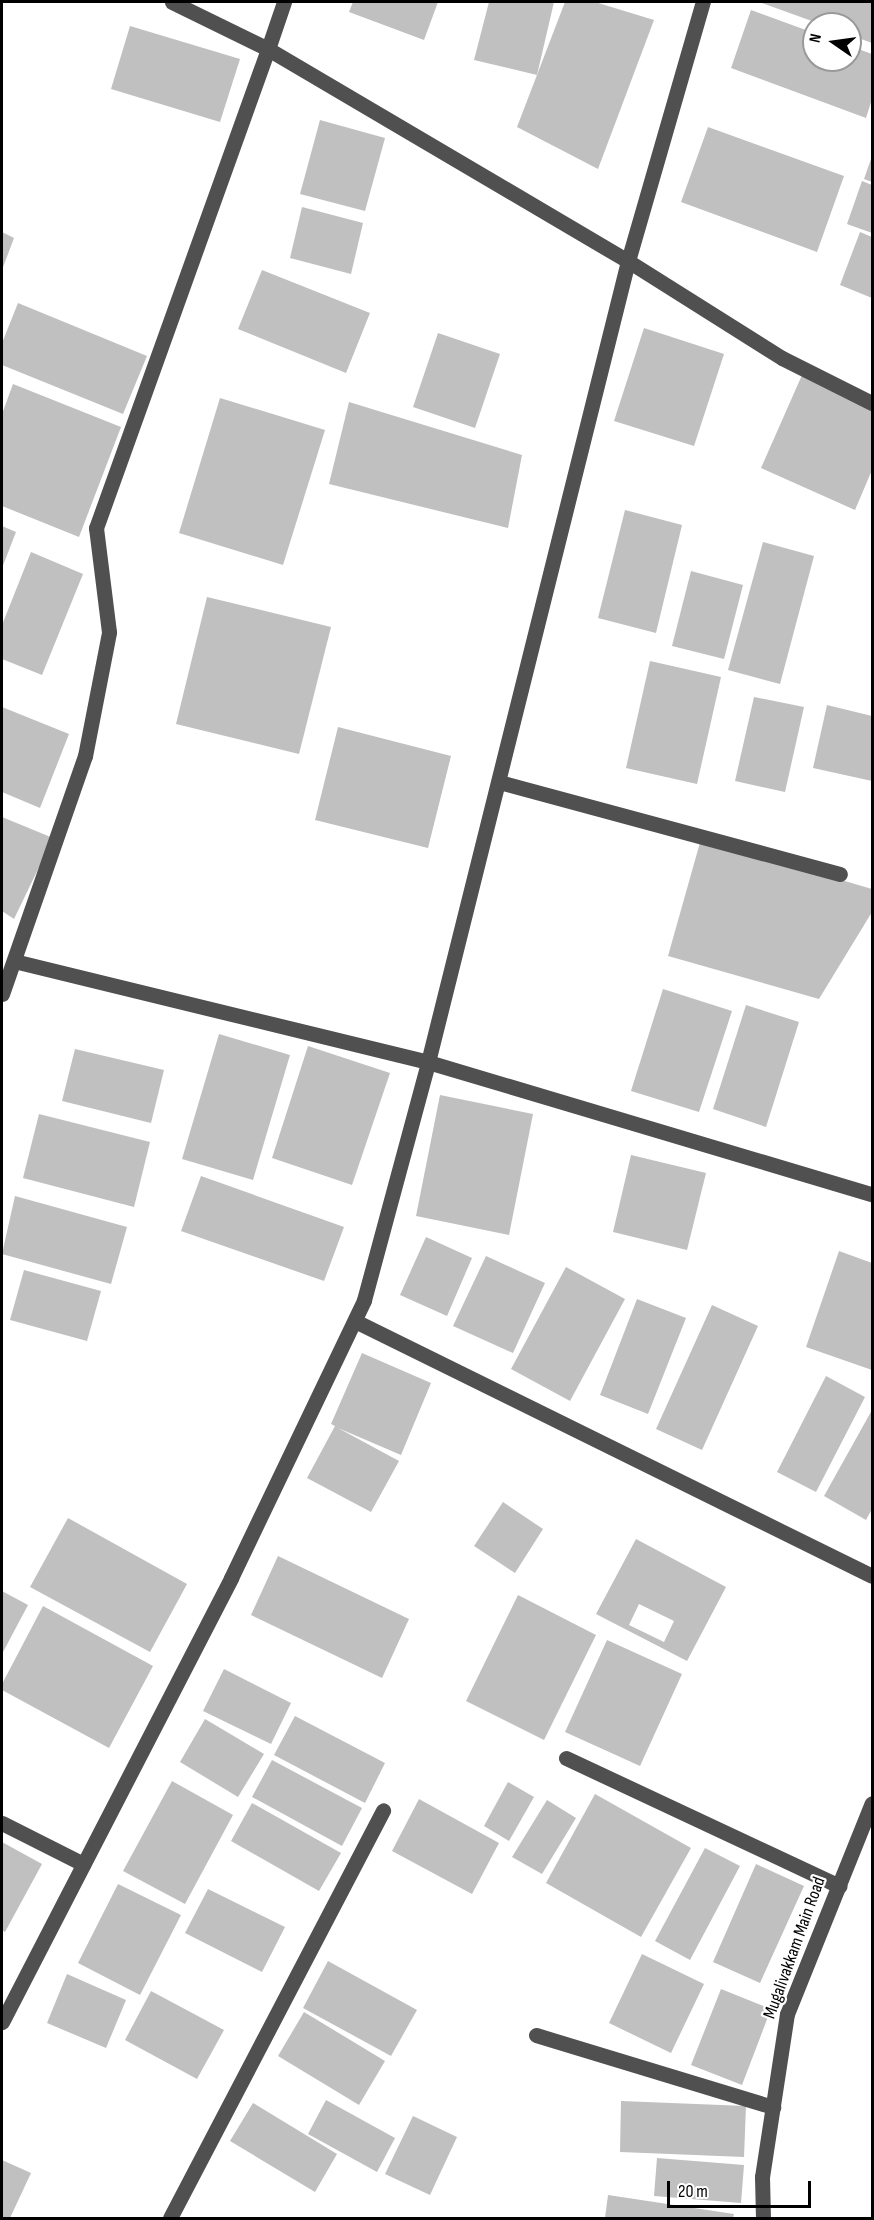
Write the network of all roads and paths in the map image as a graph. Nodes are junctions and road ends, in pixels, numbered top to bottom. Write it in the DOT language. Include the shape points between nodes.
graph roads {
  1 [pos="172,2"];
  2 [pos="284,2"];
  3 [pos="703,2"];
  4 [pos="268,49"];
  5 [pos="628,261"];
  6 [pos="873,403"];
  7 [pos="499,782"];
  8 [pos="840,874"];
  9 [pos="15,961"];
  10 [pos="2,994"];
  11 [pos="428,1062"];
  12 [pos="873,1194"];
  13 [pos="355,1321"];
  14 [pos="873,1576"];
  15 [pos="566,1758"];
  16 [pos="873,1803"];
  17 [pos="382,1810"];
  18 [pos="2,1823"];
  19 [pos="83,1864"];
  20 [pos="839,1886"];
  21 [pos="2,2022"];
  22 [pos="536,2035"];
  23 [pos="773,2107"];
  24 [pos="170,2218"];
  25 [pos="763,2218"];
  1 -- 4 [label="street"];
  2 -- 4 [label="street"];
  3 -- 5 [label="street"];
  4 -- 5 [label="street"];
  4 -- 9 [label="street" via="96,528 109,632 107,643 85,756"];
  5 -- 6 [label="street" via="782,358"];
  5 -- 7 [label="street"];
  7 -- 8 [label="street"];
  7 -- 11 [label="street"];
  9 -- 10 [label="street"];
  9 -- 11 [label="street"];
  11 -- 12 [label="street"];
  11 -- 13 [label="street"];
  13 -- 14 [label="street"];
  13 -- 19 [label="street" via="231,1578"];
  15 -- 20 [label="street"];
  16 -- 20 [label="street, Mugalivakkam Main Road"];
  17 -- 24 [label="street"];
  18 -- 19 [label="street"];
  19 -- 21 [label="street"];
  20 -- 23 [label="street, Mugalivakkam Main Road" via="787,2014"];
  22 -- 23 [label="street"];
  23 -- 25 [label="street, Mugalivakkam Main Road" via="762,2177"];
}
